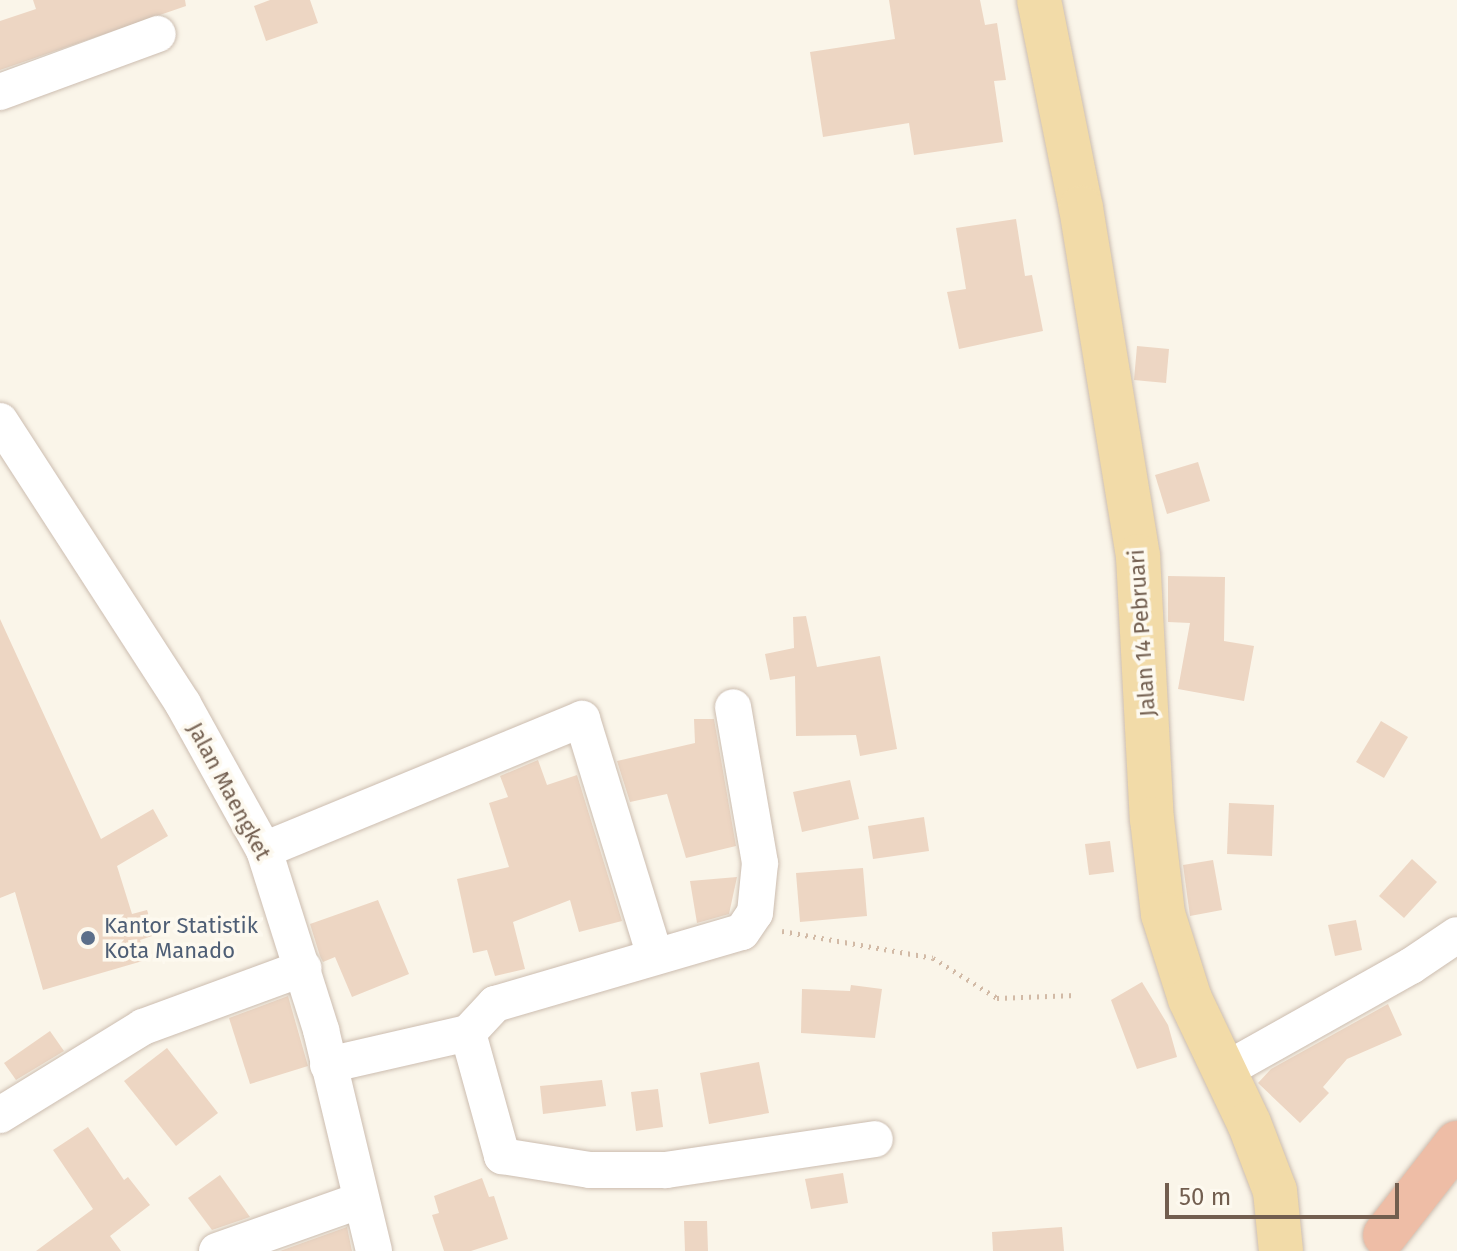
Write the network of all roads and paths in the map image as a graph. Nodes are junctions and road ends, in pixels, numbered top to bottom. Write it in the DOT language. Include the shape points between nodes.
graph roads {
  1 [pos="1039,0"];
  2 [pos="158,34"];
  3 [pos="0,92"];
  4 [pos="0,421"];
  5 [pos="733,707"];
  6 [pos="264,850"];
  7 [pos="750,925"];
  8 [pos="1457,935"];
  9 [pos="655,956"];
  10 [pos="303,968"];
  11 [pos="1076,995"];
  12 [pos="468,1033"];
  13 [pos="328,1065"];
  14 [pos="1222,1072"];
  15 [pos="0,1115"];
  16 [pos="875,1139"];
  17 [pos="1457,1143"];
  18 [pos="361,1200"];
  19 [pos="1385,1235"];
  20 [pos="217,1251"];
  21 [pos="374,1251"];
  22 [pos="1281,1251"];
  1 -- 14 [label="main road, Jalan 14 Pebruari" via="1081,208 1138,556 1159,887 1173,951"];
  2 -- 3 [label="street"];
  4 -- 6 [label="street, Jalan Maengket" via="183,704"];
  5 -- 7 [label="street" via="758,835 758,897"];
  6 -- 9 [label="street" via="582,719"];
  6 -- 10 [label="street, Jalan Maengket"];
  7 -- 9 [label="street" via="737,935"];
  7 -- 11 [label="path" via="933,958 997,998"];
  8 -- 14 [label="street"];
  9 -- 12 [label="street" via="495,1004"];
  10 -- 13 [label="street, Jalan Maengket"];
  10 -- 15 [label="street" via="143,1027"];
  12 -- 13 [label="street"];
  12 -- 16 [label="street" via="502,1156 590,1170 654,1170"];
  13 -- 18 [label="street, Jalan Maengket"];
  14 -- 22 [label="main road, Jalan 14 Pebruari" via="1275,1191"];
  17 -- 19 [label="highway"];
  18 -- 20 [label="street"];
  18 -- 21 [label="street, Jalan Maengket"];
}
